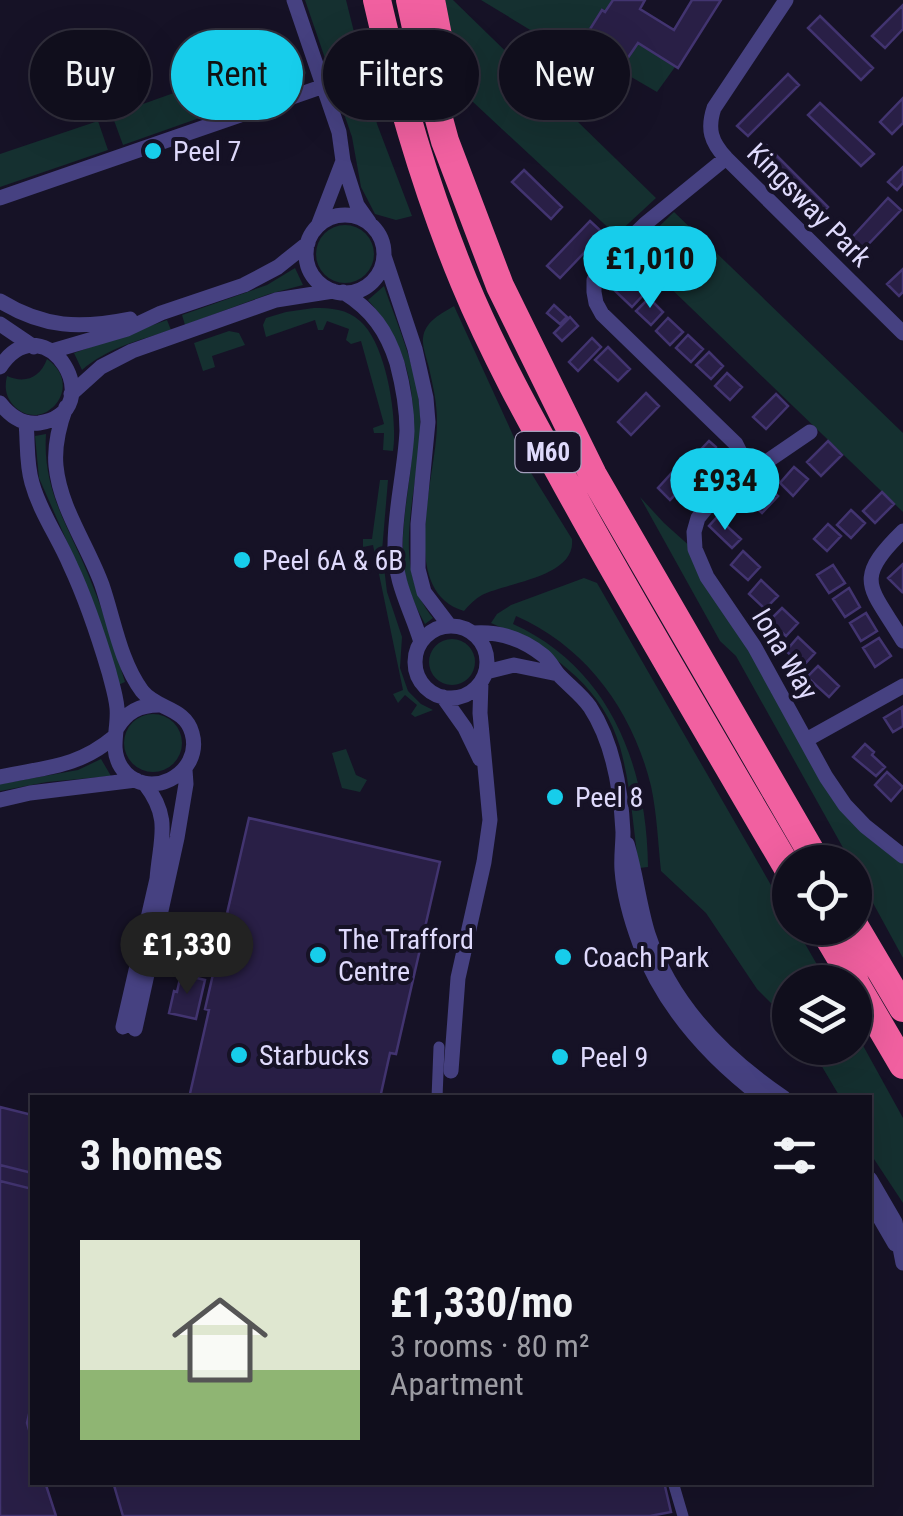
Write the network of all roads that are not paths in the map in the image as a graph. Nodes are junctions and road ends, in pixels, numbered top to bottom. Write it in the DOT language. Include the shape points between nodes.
graph roads {
  1 [pos="294,0"];
  2 [pos="359,0"];
  3 [pos="377,0"];
  4 [pos="410,0"];
  5 [pos="431,0"];
  6 [pos="786,0"];
  7 [pos="323,83"];
  8 [pos="323,86"];
  9 [pos="335,120"];
  10 [pos="726,158"];
  11 [pos="343,161"];
  12 [pos="0,198"];
  13 [pos="434,204"];
  14 [pos="371,225"];
  15 [pos="318,226"];
  16 [pos="308,243"];
  17 [pos="384,256"];
  18 [pos="500,286"];
  19 [pos="338,292"];
  20 [pos="0,300"];
  21 [pos="161,314"];
  22 [pos="0,324"];
  23 [pos="903,333"];
  24 [pos="34,346"];
  25 [pos="52,351"];
  26 [pos="0,367"];
  27 [pos="69,400"];
  28 [pos="0,403"];
  29 [pos="26,423"];
  30 [pos="810,432"];
  31 [pos="741,465"];
  32 [pos="903,531"];
  33 [pos="450,626"];
  34 [pos="473,633"];
  35 [pos="903,641"];
  36 [pos="421,642"];
  37 [pos="558,674"];
  38 [pos="483,677"];
  39 [pos="903,686"];
  40 [pos="443,697"];
  41 [pos="158,704"];
  42 [pos="115,733"];
  43 [pos="806,740"];
  44 [pos="484,767"];
  45 [pos="185,770"];
  46 [pos="0,777"];
  47 [pos="140,782"];
  48 [pos="0,800"];
  49 [pos="622,831"];
  50 [pos="774,845"];
  51 [pos="807,845"];
  52 [pos="903,856"];
  53 [pos="866,945"];
  54 [pos="903,1008"];
  55 [pos="872,1012"];
  56 [pos="439,1046"];
  57 [pos="903,1065"];
  58 [pos="451,1071"];
  59 [pos="437,1095"];
  60 [pos="759,1095"];
  61 [pos="780,1095"];
  62 [pos="872,1182"];
  63 [pos="872,1205"];
  64 [pos="901,1257"];
  65 [pos="673,1485"];
  66 [pos="683,1516"];
  1 -- 7 [label="street"];
  2 -- 13 [label="highway, M60" via="388,94"];
  3 -- 13 [label="highway, M60"];
  4 -- 18 [label="highway, M60" via="444,141"];
  5 -- 18 [label="highway, M60"];
  6 -- 10 [label="street, Kingsway Park" via="714,108 711,136"];
  8 -- 12 [label="street"];
  9 -- 11 [label="street"];
  10 -- 23 [label="street, Kingsway Park"];
  10 -- 31 [label="street" via="602,266 594,292 602,314 736,444"];
  11 -- 14 [label="street"];
  11 -- 15 [label="street"];
  13 -- 50 [label="highway, M60" via="512,386"];
  14 -- 15 [label="street" via="350,215"];
  14 -- 17 [label="street"];
  15 -- 16 [label="street"];
  16 -- 19 [label="street" via="314,277"];
  16 -- 21 [label="street" via="262,277"];
  17 -- 19 [label="street" via="366,286"];
  17 -- 33 [label="street" via="426,398 420,580"];
  18 -- 51 [label="highway, M60" via="593,475"];
  19 -- 27 [label="street" via="276,300 132,351 92,373"];
  19 -- 36 [label="street" via="383,328 404,390 396,567"];
  20 -- 21 [label="street" via="22,314 66,325"];
  21 -- 25 [label="street"];
  22 -- 24 [label="street"];
  24 -- 25 [label="street"];
  24 -- 26 [label="street" via="16,351"];
  25 -- 27 [label="street" via="69,369"];
  27 -- 29 [label="street" via="60,414"];
  27 -- 41 [label="street" via="58,430 59,482 128,667"];
  28 -- 29 [label="street"];
  29 -- 42 [label="street" via="31,482 92,619 115,693"];
  30 -- 31 [label="street" via="766,462"];
  31 -- 43 [label="street, Iona Way" via="698,518 695,549"];
  32 -- 35 [label="street" via="876,559 870,576"];
  33 -- 34 [label="street"];
  33 -- 36 [label="street"];
  34 -- 37 [label="street" via="526,644"];
  34 -- 38 [label="street" via="486,651"];
  36 -- 40 [label="street" via="418,675"];
  37 -- 38 [label="street" via="514,665"];
  37 -- 49 [label="street" via="603,732"];
  38 -- 40 [label="street" via="464,696"];
  38 -- 44 [label="street"];
  39 -- 43 [label="street"];
  40 -- 44 [label="street"];
  41 -- 42 [label="street" via="134,710"];
  41 -- 45 [label="street" via="178,713 192,734"];
  42 -- 46 [label="street" via="70,764"];
  42 -- 47 [label="street" via="118,762"];
  43 -- 52 [label="street, Iona Way" via="845,805"];
  44 -- 58 [label="street" via="490,820 458,978"];
  45 -- 47 [label="street" via="167,782"];
  45 -- 47 [label="street" via="180,822 129,1028 163,828 159,804"];
  47 -- 48 [label="street"];
  49 -- 60 [label="street" via="626,898 649,966 701,1042"];
  49 -- 61 [label="street" via="643,918 670,982 724,1051"];
  53 -- 54 [label="highway"];
  55 -- 57 [label="highway"];
  56 -- 59 [label="street"];
  62 -- 64 [label="street" via="895,1222"];
  63 -- 64 [label="street"];
  65 -- 66 [label="street"];
}
